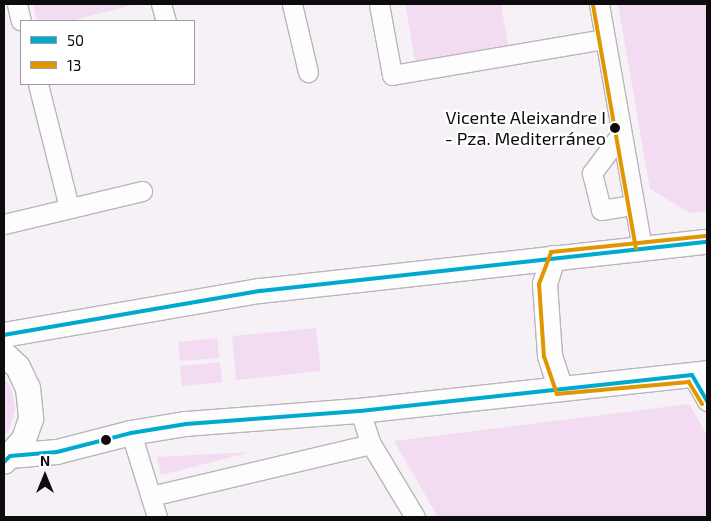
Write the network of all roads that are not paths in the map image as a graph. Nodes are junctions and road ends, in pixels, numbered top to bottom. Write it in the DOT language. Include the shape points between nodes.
graph roads {
  1 [pos="17,4"];
  2 [pos="161,4"];
  3 [pos="292,4"];
  4 [pos="379,4"];
  5 [pos="599,4"];
  6 [pos="21,20"];
  7 [pos="166,20"];
  8 [pos="606,39"];
  9 [pos="308,72"];
  10 [pos="38,85"];
  11 [pos="622,134"];
  12 [pos="142,191"];
  13 [pos="632,205"];
  14 [pos="69,207"];
  15 [pos="4,224"];
  16 [pos="707,242"];
  17 [pos="642,247"];
  18 [pos="553,258"];
  19 [pos="4,335"];
  20 [pos="4,354"];
  21 [pos="699,374"];
  22 [pos="561,389"];
  23 [pos="707,401"];
  24 [pos="360,411"];
  25 [pos="131,433"];
  26 [pos="371,444"];
  27 [pos="7,459"];
  28 [pos="152,511"];
  29 [pos="411,516"];
  1 -- 6 [label="street"];
  2 -- 7 [label="street"];
  3 -- 9 [label="street"];
  4 -- 8 [label="street" via="392,75"];
  5 -- 8 [label="street"];
  8 -- 11 [label="street"];
  10 -- 14 [label="street"];
  11 -- 13 [label="street"];
  11 -- 13 [label="street" via="592,173 602,210"];
  12 -- 14 [label="street"];
  13 -- 17 [label="street"];
  14 -- 15 [label="street"];
  16 -- 17 [label="main road"];
  17 -- 18 [label="main road"];
  18 -- 19 [label="main road" via="260,291"];
  18 -- 22 [label="main road" via="545,284 550,356"];
  20 -- 27 [label="main road" via="18,367 28,388 30,411 24,438"];
  21 -- 22 [label="main road"];
  21 -- 23 [label="street"];
  22 -- 24 [label="main road"];
  24 -- 25 [label="main road" via="186,424"];
  24 -- 26 [label="street"];
  25 -- 27 [label="main road" via="57,452"];
  25 -- 28 [label="street"];
  26 -- 28 [label="street"];
  26 -- 29 [label="street"];
}
